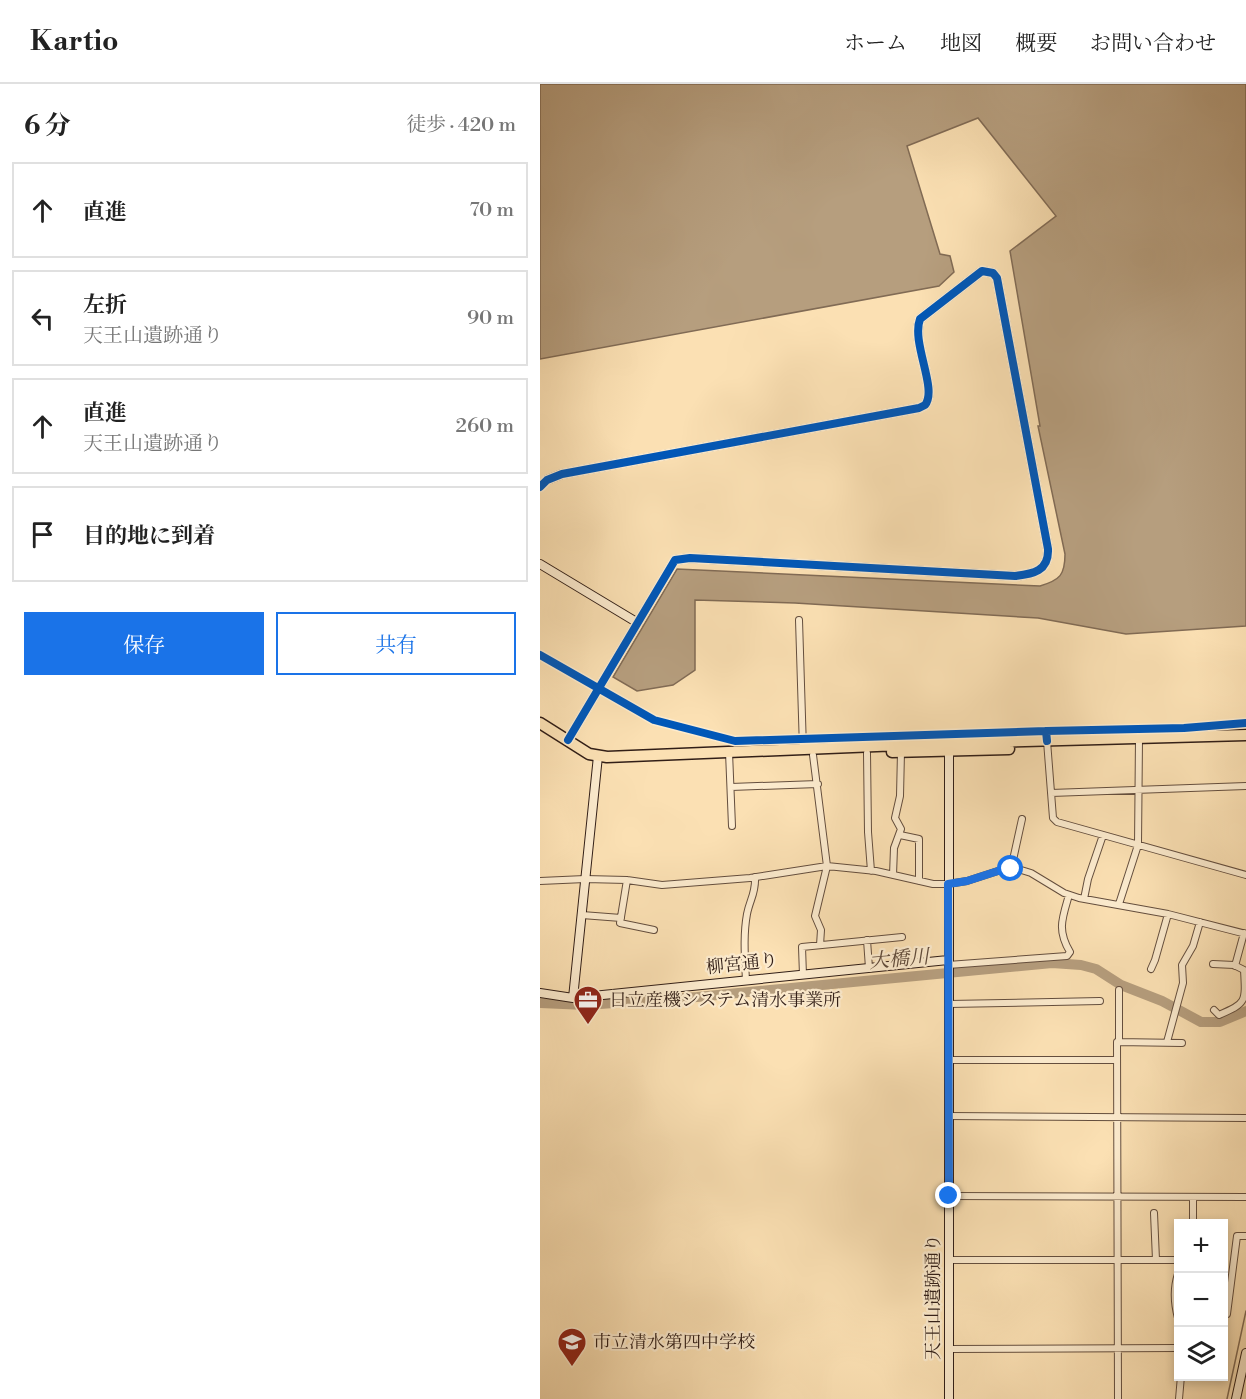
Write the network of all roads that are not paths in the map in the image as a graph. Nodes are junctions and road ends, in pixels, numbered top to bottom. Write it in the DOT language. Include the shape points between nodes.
graph roads {
  1 [pos="540,487"];
  2 [pos="540,564"];
  3 [pos="799,620"];
  4 [pos="638,623"];
  5 [pos="540,723"];
  6 [pos="540,731"];
  7 [pos="1246,735"];
  8 [pos="568,740"];
  9 [pos="1139,742"];
  10 [pos="1246,742"];
  11 [pos="1047,745"];
  12 [pos="949,747"];
  13 [pos="803,748"];
  14 [pos="901,752"];
  15 [pos="867,753"];
  16 [pos="729,755"];
  17 [pos="813,755"];
  18 [pos="598,759"];
  19 [pos="818,784"];
  20 [pos="1246,786"];
  21 [pos="731,787"];
  22 [pos="1139,790"];
  23 [pos="1051,793"];
  24 [pos="1022,819"];
  25 [pos="732,826"];
  26 [pos="900,835"];
  27 [pos="1103,835"];
  28 [pos="1138,845"];
  29 [pos="827,866"];
  30 [pos="1011,869"];
  31 [pos="871,870"];
  32 [pos="893,875"];
  33 [pos="1246,875"];
  34 [pos="755,877"];
  35 [pos="585,879"];
  36 [pos="627,880"];
  37 [pos="540,881"];
  38 [pos="919,881"];
  39 [pos="948,884"];
  40 [pos="1069,895"];
  41 [pos="1084,899"];
  42 [pos="1119,904"];
  43 [pos="1168,914"];
  44 [pos="582,915"];
  45 [pos="621,918"];
  46 [pos="1200,922"];
  47 [pos="654,930"];
  48 [pos="1245,933"];
  49 [pos="902,937"];
  50 [pos="867,940"];
  51 [pos="820,945"];
  52 [pos="948,964"];
  53 [pos="1214,964"];
  54 [pos="1235,966"];
  55 [pos="869,968"];
  56 [pos="1151,969"];
  57 [pos="803,975"];
  58 [pos="746,981"];
  59 [pos="1119,990"];
  60 [pos="540,993"];
  61 [pos="573,998"];
  62 [pos="1100,1001"];
  63 [pos="949,1004"];
  64 [pos="1214,1010"];
  65 [pos="1119,1042"];
  66 [pos="1167,1042"];
  67 [pos="1182,1043"];
  68 [pos="949,1060"];
  69 [pos="1117,1060"];
  70 [pos="948,1116"];
  71 [pos="1117,1118"];
  72 [pos="1246,1118"];
  73 [pos="949,1196"];
  74 [pos="1118,1197"];
  75 [pos="1194,1197"];
  76 [pos="1246,1197"];
  77 [pos="1154,1213"];
  78 [pos="1193,1219"];
  79 [pos="1246,1236"];
  80 [pos="1118,1259"];
  81 [pos="950,1260"];
  82 [pos="1156,1260"];
  83 [pos="1174,1260"];
  84 [pos="1228,1306"];
  85 [pos="1174,1348"];
  86 [pos="949,1349"];
  87 [pos="1118,1350"];
  88 [pos="1246,1353"];
  89 [pos="1181,1381"];
  90 [pos="949,1399"];
  91 [pos="1118,1399"];
  92 [pos="1179,1399"];
  93 [pos="1236,1399"];
  1 -- 4 [label="street" via="562,474 926,405 930,395 918,337 920,319 982,272 993,273 997,278 1048,549 1042,569 1015,576 681,558 671,565"];
  2 -- 4 [label="street"];
  3 -- 13 [label="street"];
  4 -- 8 [label="street"];
  5 -- 8 [label="highway"];
  6 -- 18 [label="highway" via="587,759"];
  7 -- 9 [label="highway"];
  8 -- 18 [label="highway"];
  9 -- 10 [label="highway"];
  9 -- 11 [label="highway"];
  9 -- 22 [label="street"];
  11 -- 12 [label="highway"];
  11 -- 23 [label="street"];
  12 -- 13 [label="highway"];
  12 -- 14 [label="highway"];
  12 -- 39 [label="street"];
  13 -- 16 [label="highway"];
  14 -- 15 [label="highway"];
  14 -- 26 [label="street" via="895,818 902,829"];
  15 -- 17 [label="highway"];
  15 -- 31 [label="street"];
  16 -- 17 [label="highway"];
  16 -- 18 [label="highway"];
  16 -- 21 [label="street"];
  17 -- 19 [label="street"];
  18 -- 35 [label="street"];
  19 -- 21 [label="street"];
  19 -- 29 [label="street"];
  20 -- 22 [label="street"];
  21 -- 25 [label="street"];
  22 -- 23 [label="street"];
  22 -- 28 [label="street"];
  23 -- 27 [label="street" via="1053,818 1057,822"];
  24 -- 30 [label="street"];
  26 -- 32 [label="street" via="894,848"];
  26 -- 38 [label="street" via="919,839"];
  27 -- 28 [label="street"];
  27 -- 41 [label="street"];
  28 -- 33 [label="street"];
  28 -- 42 [label="street"];
  29 -- 31 [label="street"];
  29 -- 34 [label="street"];
  29 -- 51 [label="street" via="815,916 821,930"];
  30 -- 39 [label="street"];
  30 -- 40 [label="street" via="1031,873"];
  31 -- 32 [label="street"];
  32 -- 38 [label="street"];
  34 -- 36 [label="street" via="662,885"];
  34 -- 58 [label="street" via="744,942"];
  35 -- 36 [label="street"];
  35 -- 37 [label="street"];
  35 -- 44 [label="street"];
  36 -- 45 [label="street"];
  38 -- 39 [label="street"];
  39 -- 52 [label="street"];
  40 -- 41 [label="street"];
  40 -- 52 [label="street" via="1061,930 1070,952 1067,956"];
  41 -- 42 [label="street"];
  42 -- 43 [label="street"];
  43 -- 46 [label="street"];
  43 -- 56 [label="street"];
  44 -- 45 [label="street"];
  44 -- 61 [label="street"];
  45 -- 47 [label="street" via="620,923"];
  46 -- 48 [label="street"];
  46 -- 66 [label="street" via="1182,965 1179,1004"];
  48 -- 54 [label="street"];
  49 -- 50 [label="street"];
  50 -- 51 [label="street"];
  50 -- 55 [label="street"];
  51 -- 57 [label="street" via="802,946"];
  52 -- 55 [label="street, 柳宮通り"];
  52 -- 63 [label="street, 天王山遺跡通り"];
  53 -- 54 [label="street"];
  54 -- 64 [label="street" via="1244,970 1244,1003 1219,1015"];
  55 -- 57 [label="street, 柳宮通り"];
  57 -- 58 [label="street, 柳宮通り"];
  58 -- 61 [label="street, 柳宮通り"];
  59 -- 65 [label="street"];
  60 -- 61 [label="street, 柳宮通り"];
  62 -- 63 [label="street"];
  63 -- 68 [label="street, 天王山遺跡通り"];
  65 -- 66 [label="street"];
  65 -- 69 [label="street"];
  66 -- 67 [label="street"];
  68 -- 69 [label="street"];
  68 -- 70 [label="street, 天王山遺跡通り"];
  69 -- 71 [label="street"];
  70 -- 71 [label="street"];
  70 -- 73 [label="street, 天王山遺跡通り"];
  71 -- 72 [label="street"];
  71 -- 74 [label="street"];
  73 -- 74 [label="street"];
  73 -- 81 [label="street, 天王山遺跡通り"];
  74 -- 75 [label="street"];
  74 -- 80 [label="street"];
  75 -- 76 [label="street"];
  75 -- 78 [label="street"];
  77 -- 82 [label="street"];
  79 -- 84 [label="street" via="1237,1236"];
  80 -- 81 [label="street"];
  80 -- 82 [label="street"];
  80 -- 87 [label="street"];
  81 -- 86 [label="street, 天王山遺跡通り"];
  82 -- 83 [label="street"];
  85 -- 87 [label="street"];
  86 -- 87 [label="street"];
  86 -- 90 [label="street, 天王山遺跡通り"];
  87 -- 91 [label="street"];
  88 -- 93 [label="street"];
  89 -- 92 [label="street"];
}
